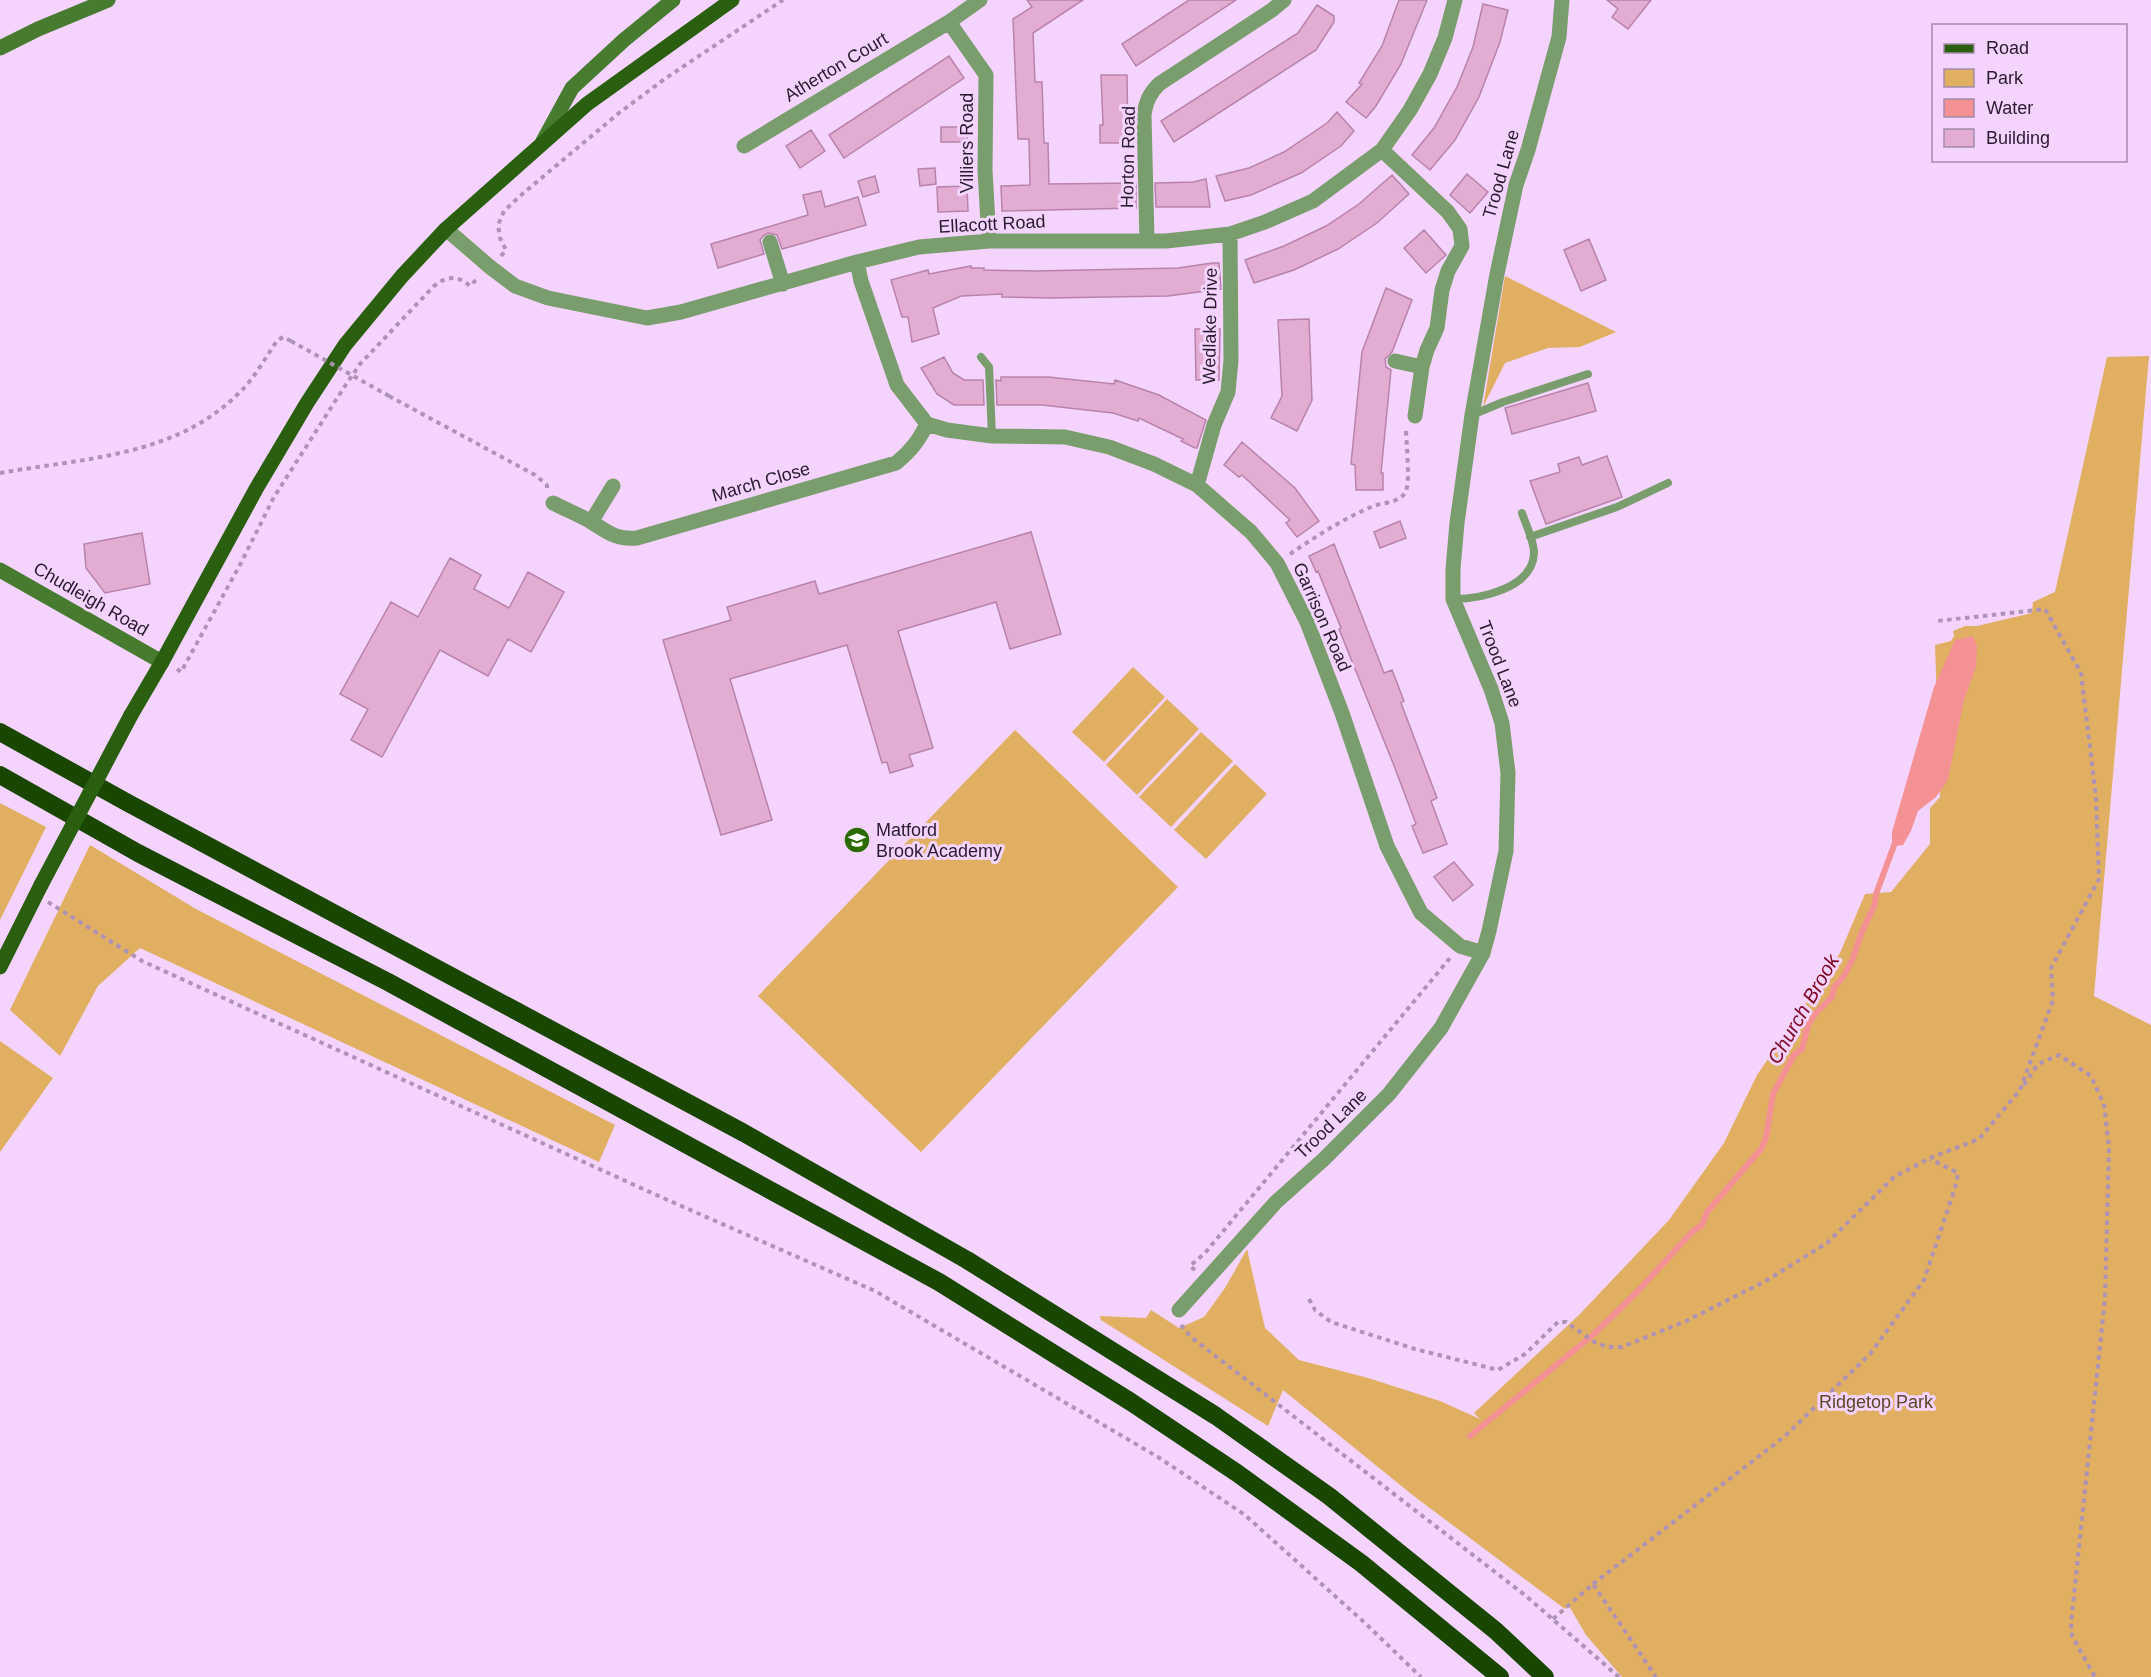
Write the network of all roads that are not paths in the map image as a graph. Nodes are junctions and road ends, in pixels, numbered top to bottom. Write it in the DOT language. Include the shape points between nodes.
graph roads {
  1 [pos="108,0"];
  2 [pos="673,0"];
  3 [pos="732,0"];
  4 [pos="980,0"];
  5 [pos="1284,0"];
  6 [pos="1455,0"];
  7 [pos="1562,0"];
  8 [pos="949,22"];
  9 [pos="0,48"];
  10 [pos="543,141"];
  11 [pos="744,146"];
  12 [pos="1382,150"];
  13 [pos="446,229"];
  14 [pos="1230,234"];
  15 [pos="989,241"];
  16 [pos="1148,241"];
  17 [pos="770,242"];
  18 [pos="857,262"];
  19 [pos="783,284"];
  20 [pos="981,357"];
  21 [pos="1395,362"];
  22 [pos="1422,368"];
  23 [pos="1588,374"];
  24 [pos="1472,415"];
  25 [pos="1415,416"];
  26 [pos="927,424"];
  27 [pos="992,436"];
  28 [pos="1668,483"];
  29 [pos="1197,485"];
  30 [pos="613,486"];
  31 [pos="553,503"];
  32 [pos="1522,513"];
  33 [pos="591,522"];
  34 [pos="1530,537"];
  35 [pos="0,570"];
  36 [pos="1453,599"];
  37 [pos="162,662"];
  38 [pos="0,732"];
  39 [pos="0,775"];
  40 [pos="1483,953"];
  41 [pos="0,968"];
  42 [pos="1179,1310"];
  43 [pos="1496,1631"];
  44 [pos="1500,1677"];
  45 [pos="1545,1677"];
  46 [pos="1552,1677"];
  1 -- 9 [label="street"];
  2 -- 10 [label="street" via="573,88"];
  3 -- 10 [label="main road" via="587,104"];
  4 -- 8 [label="street"];
  5 -- 16 [label="street, Horton Road" via="1150,93 1144,116"];
  6 -- 12 [label="street, Ellacott Road" via="1430,74"];
  7 -- 24 [label="street, Trood Lane" via="1559,37 1510,209"];
  8 -- 11 [label="street, Atherton Court"];
  8 -- 15 [label="street, Villiers Road" via="986,75"];
  10 -- 13 [label="main road"];
  12 -- 14 [label="street, Ellacott Road" via="1313,201"];
  12 -- 22 [label="street" via="1448,212 1460,229 1462,246 1448,271 1437,328"];
  13 -- 19 [label="street, Ellacott Road" via="515,286 548,298 647,318"];
  13 -- 37 [label="main road" via="345,345 256,489"];
  14 -- 16 [label="street, Ellacott Road"];
  14 -- 29 [label="street, Wedlake Drive" via="1228,392"];
  15 -- 16 [label="street, Ellacott Road"];
  15 -- 18 [label="street, Ellacott Road" via="919,247"];
  17 -- 19 [label="street"];
  18 -- 19 [label="street, Ellacott Road"];
  18 -- 26 [label="street" via="897,386"];
  20 -- 27 [label="lane" via="989,367"];
  21 -- 22 [label="street"];
  22 -- 25 [label="street"];
  23 -- 24 [label="lane"];
  24 -- 36 [label="street, Trood Lane" via="1456,523"];
  26 -- 27 [label="street, Garrison Road"];
  26 -- 33 [label="street, March Close" via="910,452 896,463 872,471 637,538 606,533"];
  27 -- 29 [label="street, Garrison Road" via="1065,437 1154,464"];
  28 -- 34 [label="lane" via="1617,507"];
  29 -- 40 [label="street, Garrison Road" via="1251,532 1277,563 1307,622 1387,846 1421,913 1460,946"];
  30 -- 33 [label="street"];
  31 -- 33 [label="street, March Close"];
  32 -- 34 [label="lane"];
  34 -- 36 [label="lane" via="1534,550 1532,566 1520,580 1493,594"];
  35 -- 37 [label="street, Chudleigh Road"];
  36 -- 40 [label="street, Trood Lane" via="1502,723 1508,773 1506,851"];
  37 -- 41 [label="main road, bridge"];
  38 -- 43 [label="highway" via="744,1133 967,1260 1225,1423 1329,1496"];
  39 -- 44 [label="highway" via="138,853 387,982 939,1282 1237,1473 1361,1563"];
  40 -- 42 [label="street, Trood Lane" via="1441,1028 1389,1094 1276,1202"];
  43 -- 45 [label="highway"];
  43 -- 46 [label="highway"];
}
